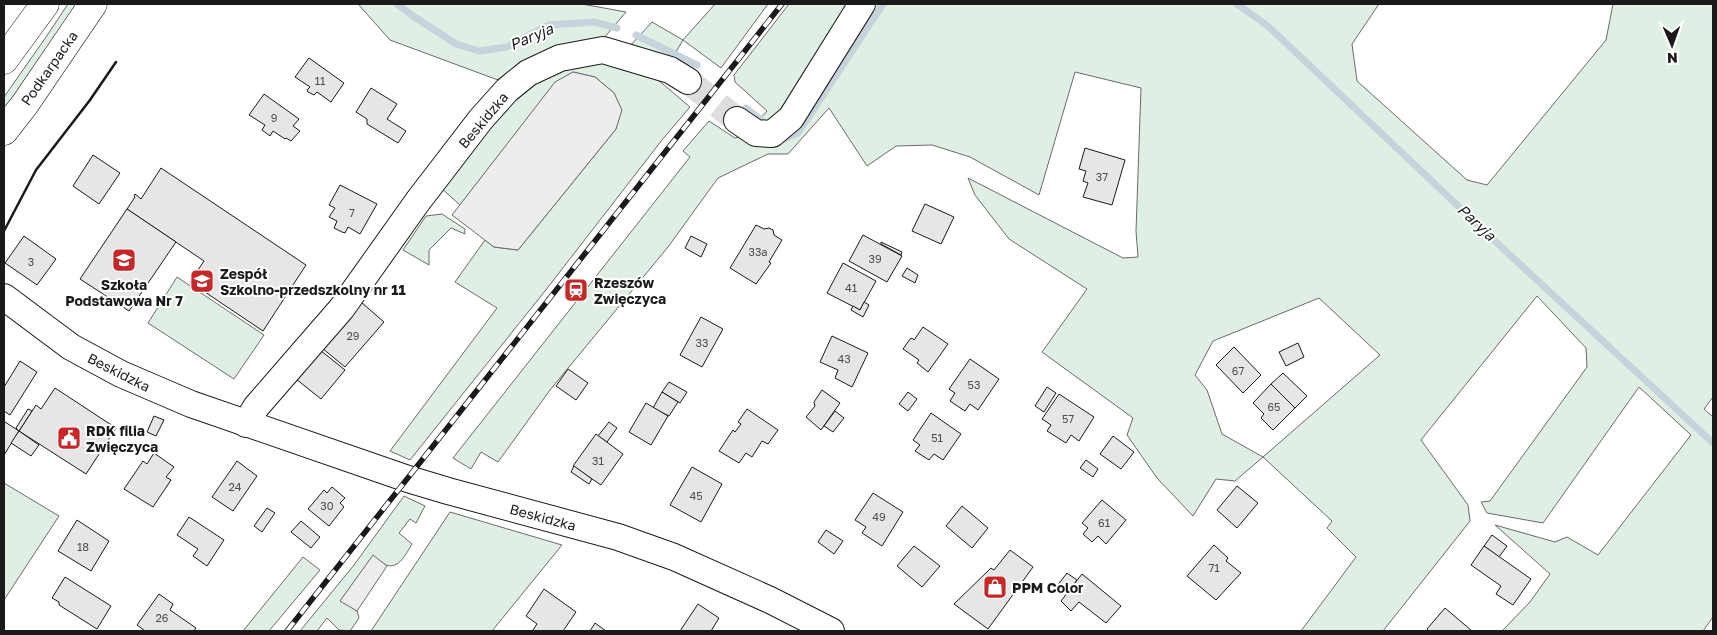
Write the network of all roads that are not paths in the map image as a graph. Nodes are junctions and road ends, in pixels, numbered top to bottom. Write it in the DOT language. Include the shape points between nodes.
graph roads {
  1 [pos="45,4"];
  2 [pos="93,4"];
  3 [pos="862,4"];
  4 [pos="4,60"];
  5 [pos="688,81"];
  6 [pos="737,120"];
  7 [pos="4,131"];
  8 [pos="4,297"];
  9 [pos="246,424"];
  10 [pos="832,631"];
  1 -- 4 [label="highway"];
  2 -- 7 [label="highway, Podkarpacka"];
  3 -- 6 [label="street" via="791,118 772,134 756,133"];
  5 -- 9 [label="street, Beskidzka" via="670,70 604,50 560,58 528,73 507,90 481,119 342,308 256,407"];
  8 -- 9 [label="street, Beskidzka" via="72,347 121,374"];
  9 -- 10 [label="street, Beskidzka" via="432,486 618,537 674,557"];
}
